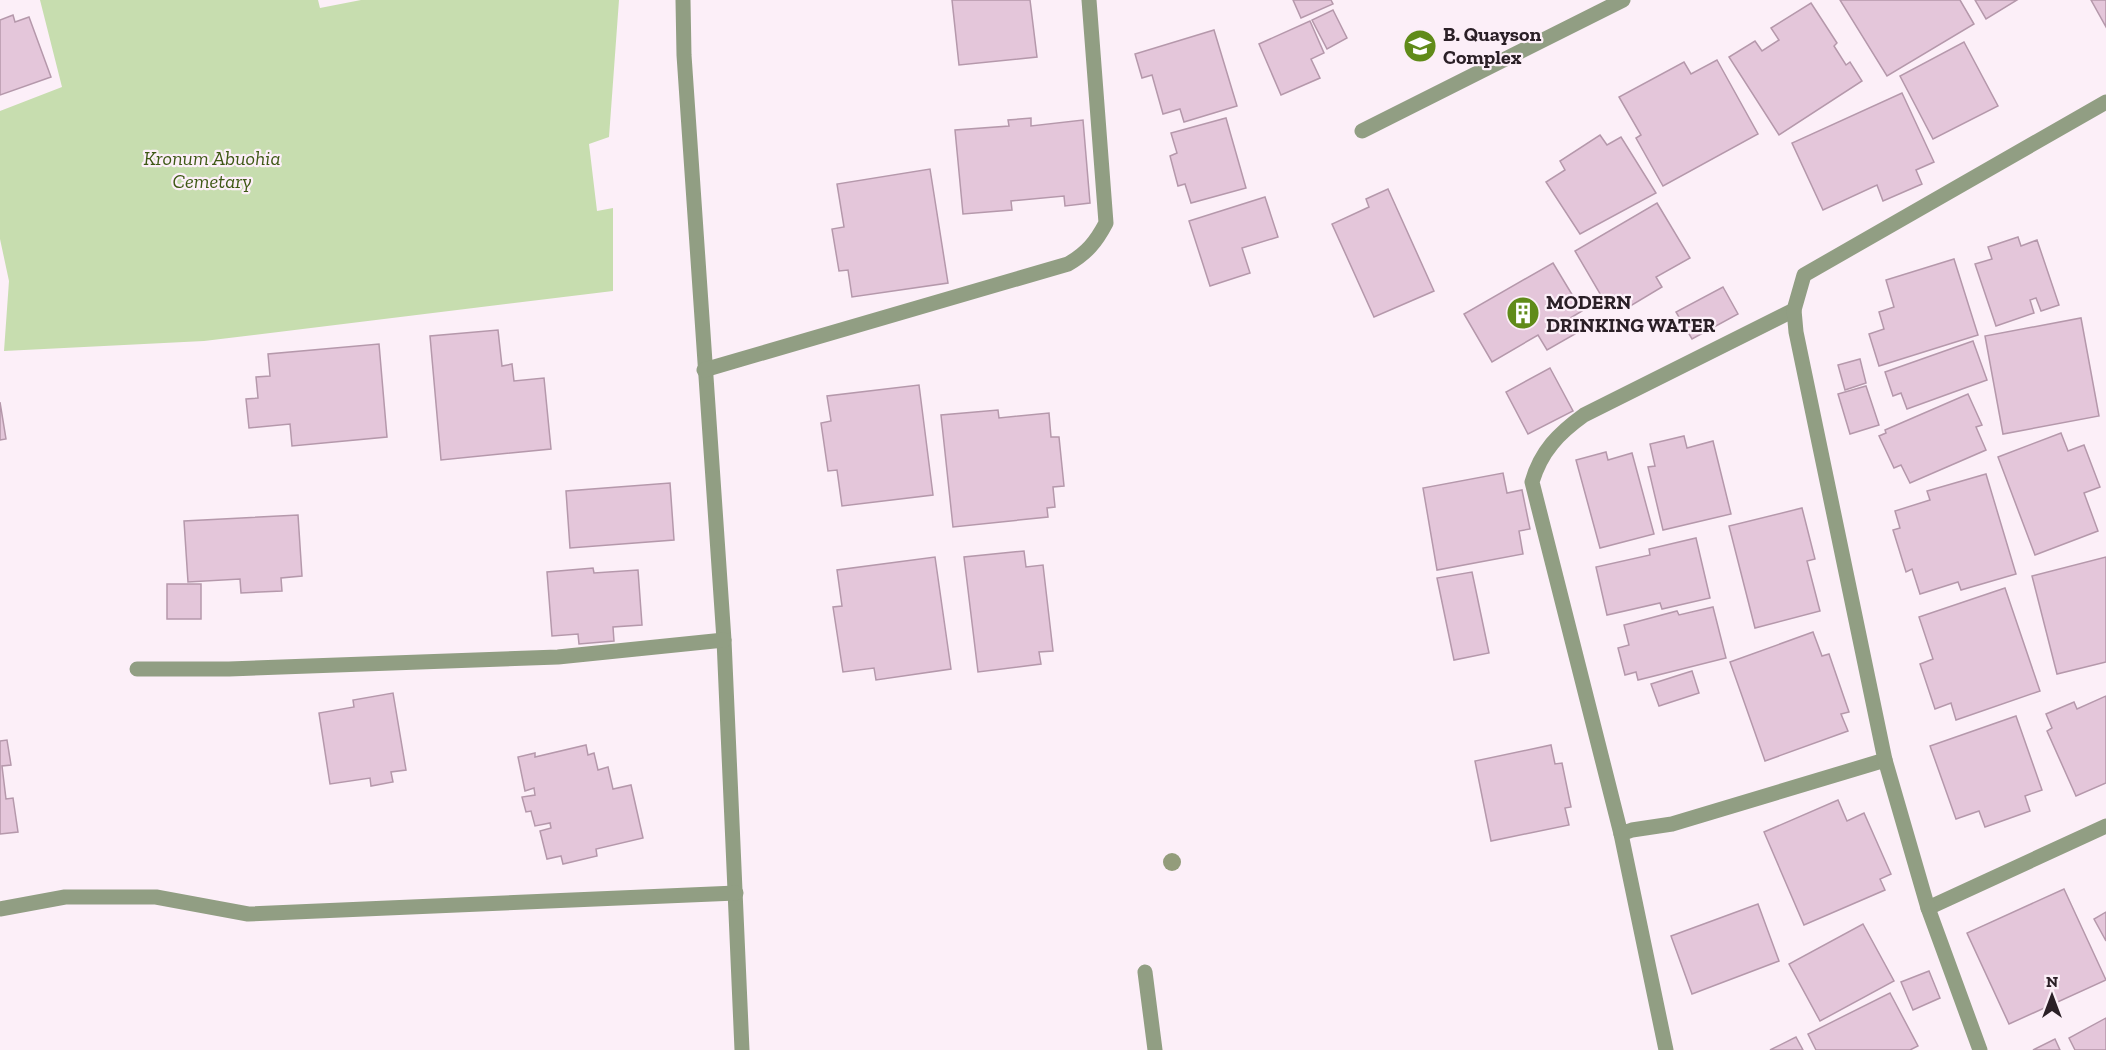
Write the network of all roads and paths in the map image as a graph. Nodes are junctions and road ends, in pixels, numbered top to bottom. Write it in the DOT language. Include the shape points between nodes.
graph roads {
  1 [pos="683,0"];
  2 [pos="1089,0"];
  3 [pos="1623,0"];
  4 [pos="2106,102"];
  5 [pos="1362,131"];
  6 [pos="1794,310"];
  7 [pos="704,370"];
  8 [pos="724,640"];
  9 [pos="137,669"];
  10 [pos="1885,760"];
  11 [pos="2106,826"];
  12 [pos="1621,834"];
  13 [pos="736,893"];
  14 [pos="1928,908"];
  15 [pos="0,909"];
  16 [pos="1144,972"];
  17 [pos="742,1050"];
  18 [pos="1155,1050"];
  19 [pos="1666,1050"];
  20 [pos="1980,1050"];
  1 -- 7 [label="street"];
  2 -- 7 [label="street" via="1106,223 1096,243 1084,255 1068,264"];
  3 -- 5 [label="street"];
  4 -- 6 [label="street" via="1804,275"];
  6 -- 10 [label="street"];
  6 -- 12 [label="street" via="1584,415 1561,432 1536,468 1532,482"];
  7 -- 8 [label="street"];
  8 -- 9 [label="street" via="558,657"];
  8 -- 13 [label="street"];
  10 -- 12 [label="street" via="1672,824"];
  10 -- 14 [label="street"];
  11 -- 14 [label="street"];
  12 -- 19 [label="street"];
  13 -- 15 [label="street" via="248,914 156,897 65,897"];
  13 -- 17 [label="street"];
  14 -- 20 [label="street"];
  16 -- 18 [label="street"];
}
